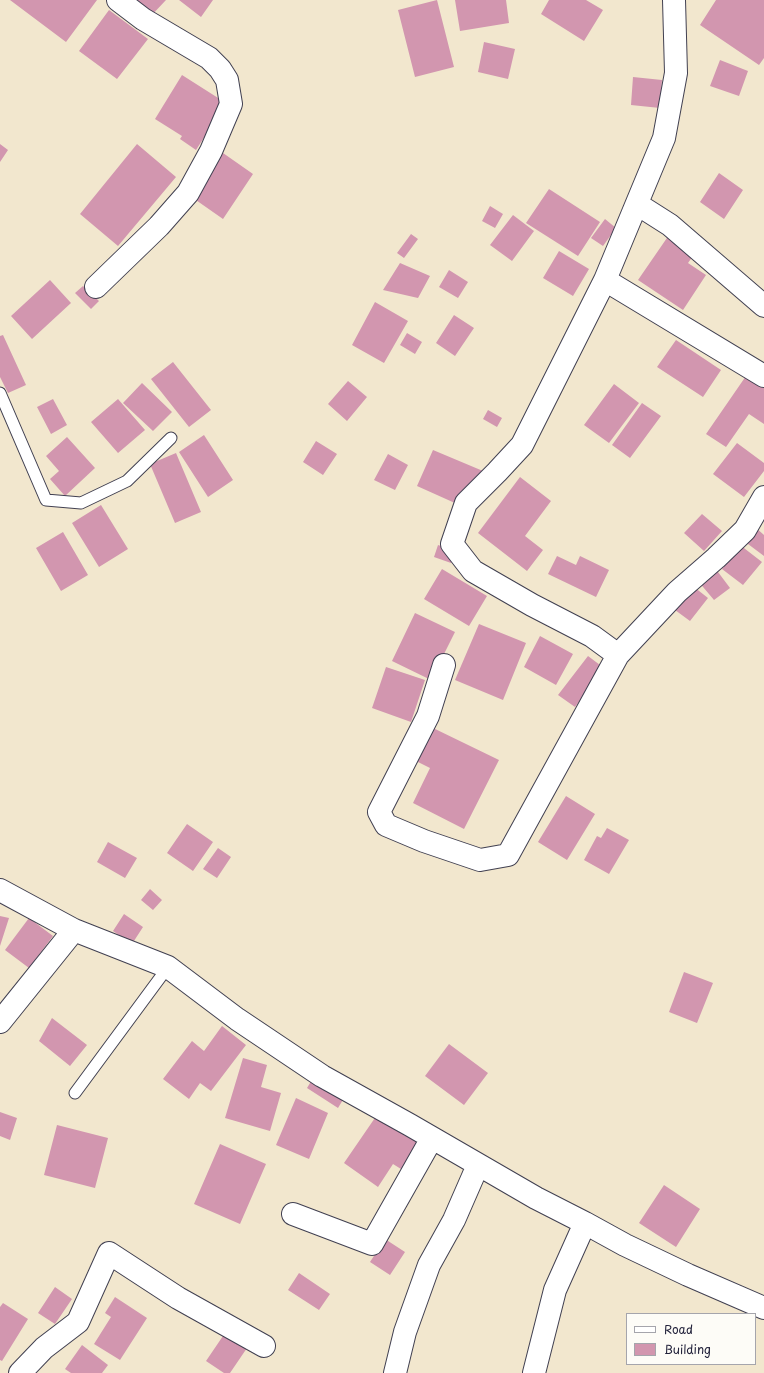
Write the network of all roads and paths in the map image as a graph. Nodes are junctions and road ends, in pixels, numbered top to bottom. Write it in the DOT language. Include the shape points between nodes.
graph roads {
  1 [pos="118,0"];
  2 [pos="674,0"];
  3 [pos="637,204"];
  4 [pos="605,280"];
  5 [pos="96,287"];
  6 [pos="764,306"];
  7 [pos="764,376"];
  8 [pos="0,393"];
  9 [pos="171,438"];
  10 [pos="764,497"];
  11 [pos="618,654"];
  12 [pos="444,665"];
  13 [pos="0,890"];
  14 [pos="74,930"];
  15 [pos="168,967"];
  16 [pos="0,1022"];
  17 [pos="75,1093"];
  18 [pos="432,1138"];
  19 [pos="478,1165"];
  20 [pos="293,1214"];
  21 [pos="585,1223"];
  22 [pos="764,1308"];
  23 [pos="264,1346"];
  24 [pos="20,1373"];
  25 [pos="395,1373"];
  26 [pos="534,1373"];
  1 -- 5 [label="street" via="143,19 209,58 227,80 231,104 211,151 188,193 159,226"];
  2 -- 3 [label="street" via="676,72 664,138"];
  3 -- 4 [label="street"];
  3 -- 6 [label="street" via="670,225"];
  4 -- 7 [label="street"];
  4 -- 11 [label="street" via="522,445 466,503 452,544 472,571 592,636"];
  8 -- 9 [label="lane" via="46,500 81,503 127,481"];
  10 -- 11 [label="street" via="745,530 677,592"];
  11 -- 12 [label="street" via="508,855 480,860 386,825 380,812 428,716"];
  13 -- 14 [label="street"];
  14 -- 15 [label="street"];
  14 -- 16 [label="street"];
  15 -- 17 [label="lane"];
  15 -- 18 [label="street" via="322,1076"];
  18 -- 19 [label="street"];
  18 -- 20 [label="street" via="372,1244"];
  19 -- 21 [label="street"];
  19 -- 25 [label="street" via="454,1220 429,1265 405,1332"];
  21 -- 22 [label="street" via="688,1276"];
  21 -- 26 [label="street" via="555,1290"];
  23 -- 24 [label="street" via="178,1298 109,1254 78,1322 44,1348"];
}
